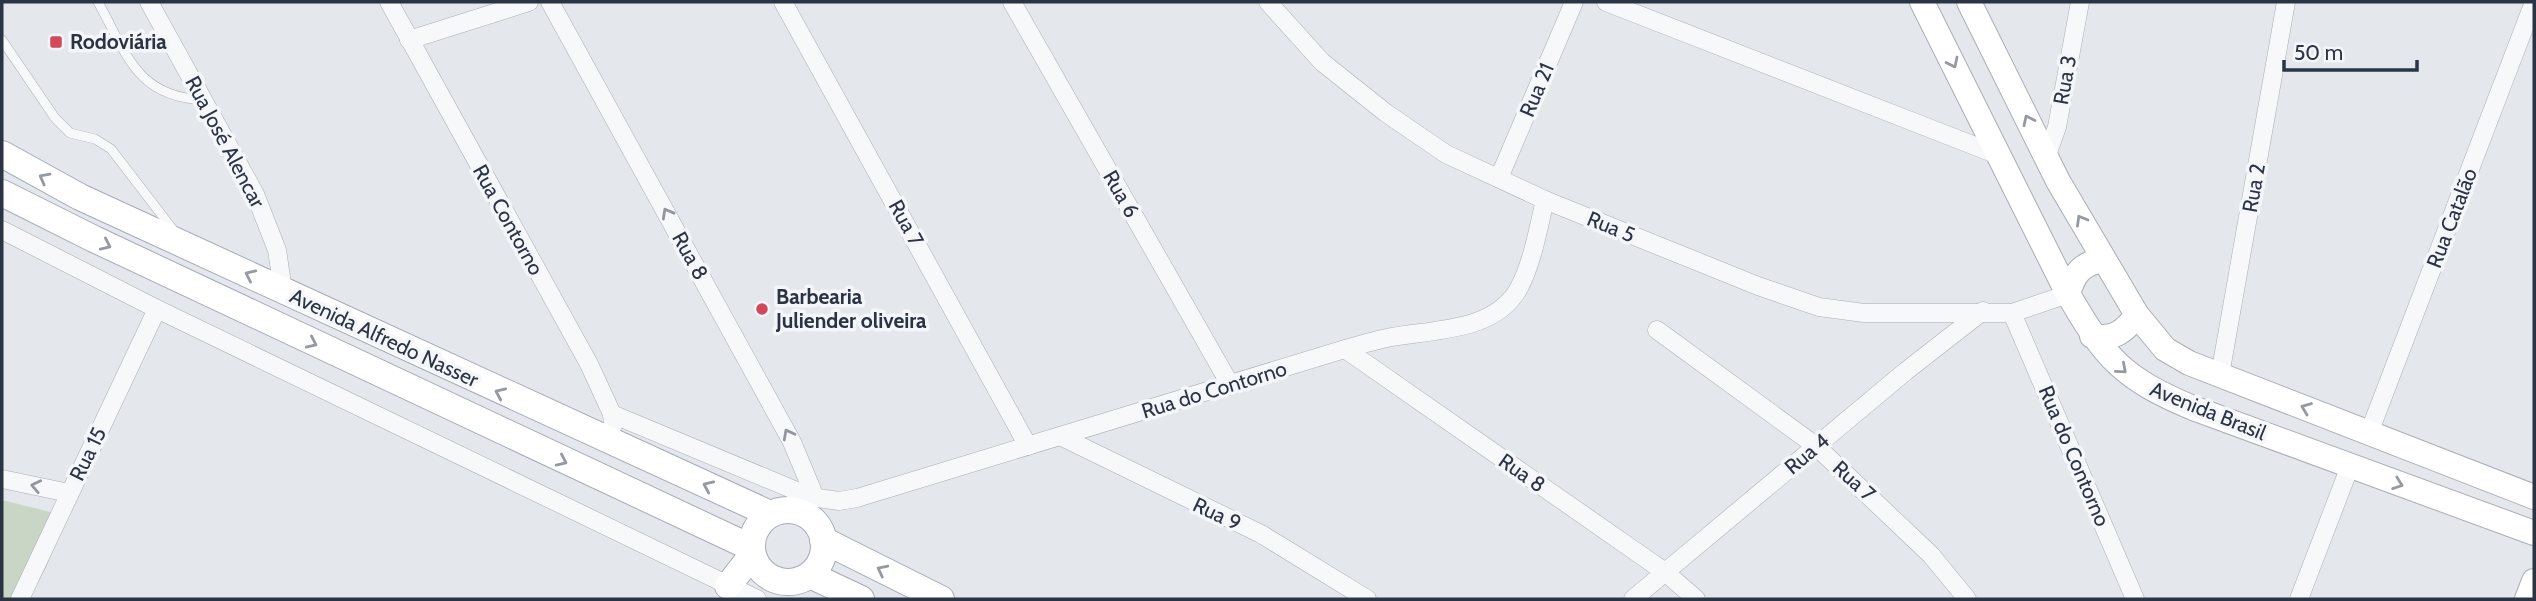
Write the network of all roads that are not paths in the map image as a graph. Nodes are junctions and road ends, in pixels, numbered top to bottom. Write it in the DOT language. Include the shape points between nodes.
graph roads {
  1 [pos="98,2"];
  2 [pos="149,2"];
  3 [pos="389,2"];
  4 [pos="529,2"];
  5 [pos="550,2"];
  6 [pos="783,2"];
  7 [pos="1013,2"];
  8 [pos="1268,2"];
  9 [pos="1574,2"];
  10 [pos="1606,2"];
  11 [pos="1923,2"];
  12 [pos="1969,2"];
  13 [pos="2080,2"];
  14 [pos="2286,2"];
  15 [pos="2534,2"];
  16 [pos="2,40"];
  17 [pos="409,40"];
  18 [pos="204,100"];
  19 [pos="2,154"];
  20 [pos="1998,155"];
  21 [pos="2046,158"];
  22 [pos="1499,178"];
  23 [pos="2,192"];
  24 [pos="1545,200"];
  25 [pos="2,230"];
  26 [pos="183,244"];
  27 [pos="2104,260"];
  28 [pos="283,290"];
  29 [pos="2068,294"];
  30 [pos="157,309"];
  31 [pos="1983,311"];
  32 [pos="2012,313"];
  33 [pos="2137,315"];
  34 [pos="1657,330"];
  35 [pos="2092,336"];
  36 [pos="1345,349"];
  37 [pos="2220,375"];
  38 [pos="1231,386"];
  39 [pos="612,414"];
  40 [pos="2369,433"];
  41 [pos="1062,437"];
  42 [pos="613,443"];
  43 [pos="1028,446"];
  44 [pos="1816,446"];
  45 [pos="2350,466"];
  46 [pos="2,479"];
  47 [pos="69,492"];
  48 [pos="2534,497"];
  49 [pos="807,505"];
  50 [pos="770,514"];
  51 [pos="2534,533"];
  52 [pos="823,540"];
  53 [pos="752,551"];
  54 [pos="1665,572"];
  55 [pos="2534,581"];
  56 [pos="803,585"];
  57 [pos="728,586"];
  58 [pos="20,599"];
  59 [pos="757,599"];
  60 [pos="861,599"];
  61 [pos="941,599"];
  62 [pos="1367,599"];
  63 [pos="1633,599"];
  64 [pos="1696,599"];
  65 [pos="1967,599"];
  66 [pos="2135,599"];
  67 [pos="2299,599"];
  68 [pos="2527,599"];
  1 -- 18 [label="lane" via="145,80 168,96"];
  2 -- 18 [label="street, Rua José Alencar"];
  3 -- 17 [label="street, Rua Contorno"];
  4 -- 17 [label="street"];
  49 -- 5 [label="street, Rua 8, one-way" via="810,480 792,442"];
  6 -- 43 [label="street, Rua 7"];
  7 -- 38 [label="street, Rua 6"];
  8 -- 22 [label="street, Rua 5" via="1322,62 1386,113 1446,154"];
  9 -- 22 [label="street, Rua 21"];
  10 -- 20 [label="street"];
  11 -- 20 [label="street, Avenida Brasil, one-way"];
  21 -- 12 [label="street, Avenida Brasil, one-way"];
  13 -- 21 [label="street, Rua 3" via="2057,127"];
  14 -- 37 [label="street, Rua 2"];
  15 -- 40 [label="street, Rua Catalão"];
  16 -- 26 [label="lane" via="55,118 70,133 111,149"];
  17 -- 39 [label="street, Rua Contorno" via="589,364"];
  18 -- 28 [label="street, Rua José Alencar" via="271,231"];
  26 -- 19 [label="main road, Avenida Alfredo Nasser, one-way" via="80,197"];
  20 -- 29 [label="street, Avenida Brasil"];
  27 -- 21 [label="street, Avenida Brasil, one-way"];
  22 -- 24 [label="street, Rua 5"];
  23 -- 53 [label="main road, Avenida Alfredo Nasser, one-way"];
  24 -- 31 [label="street, Rua 5" via="1819,306 1864,313"];
  24 -- 36 [label="street, Rua do Contorno" via="1532,257 1504,307 1482,320"];
  25 -- 30 [label="street"];
  28 -- 26 [label="main road, Avenida Alfredo Nasser, one-way"];
  27 -- 29 [label="street" via="2089,262 2079,270"];
  27 -- 33 [label="street, Avenida Brasil"];
  42 -- 28 [label="main road, Avenida Alfredo Nasser, one-way"];
  29 -- 32 [label="street"];
  29 -- 35 [label="street, Avenida Brasil"];
  30 -- 47 [label="street, Rua 15"];
  30 -- 57 [label="street"];
  31 -- 32 [label="street, Rua 5"];
  31 -- 44 [label="street, Rua 4"];
  32 -- 66 [label="street, Rua do Contorno"];
  33 -- 35 [label="street" via="2117,335 2107,339"];
  33 -- 37 [label="street, Avenida Brasil" via="2165,349"];
  34 -- 44 [label="street, Rua 7"];
  35 -- 45 [label="street, Avenida Brasil, one-way" via="2120,370 2160,395"];
  36 -- 38 [label="street, Rua do Contorno"];
  36 -- 54 [label="street, Rua 8"];
  40 -- 37 [label="street, Avenida Brasil, one-way"];
  38 -- 41 [label="street, Rua do Contorno"];
  39 -- 42 [label="street, Rua Contorno"];
  39 -- 49 [label="street, Rua do Contorno"];
  40 -- 48 [label="street, Avenida Brasil"];
  41 -- 43 [label="street, Rua do Contorno"];
  41 -- 62 [label="street, Rua 9" via="1261,534"];
  50 -- 42 [label="main road, Avenida Alfredo Nasser, one-way"];
  43 -- 49 [label="street, Rua do Contorno" via="857,498"];
  44 -- 54 [label="street, Rua 4"];
  44 -- 65 [label="street, Rua 7" via="1931,555"];
  45 -- 51 [label="street, Avenida Brasil, one-way"];
  45 -- 67 [label="street"];
  47 -- 46 [label="street, one-way"];
  47 -- 58 [label="street, Rua 15"];
  49 -- 50 [label="main road"];
  49 -- 52 [label="main road"];
  50 -- 53 [label="main road" via="760,523"];
  52 -- 56 [label="main road" via="818,566"];
  61 -- 52 [label="main road, one-way"];
  53 -- 56 [label="main road" via="766,575"];
  53 -- 57 [label="main road"];
  54 -- 63 [label="street, Rua 4"];
  54 -- 64 [label="street, Rua 8"];
  55 -- 68 [label="street"];
  56 -- 60 [label="main road"];
  57 -- 59 [label="street"];
}
